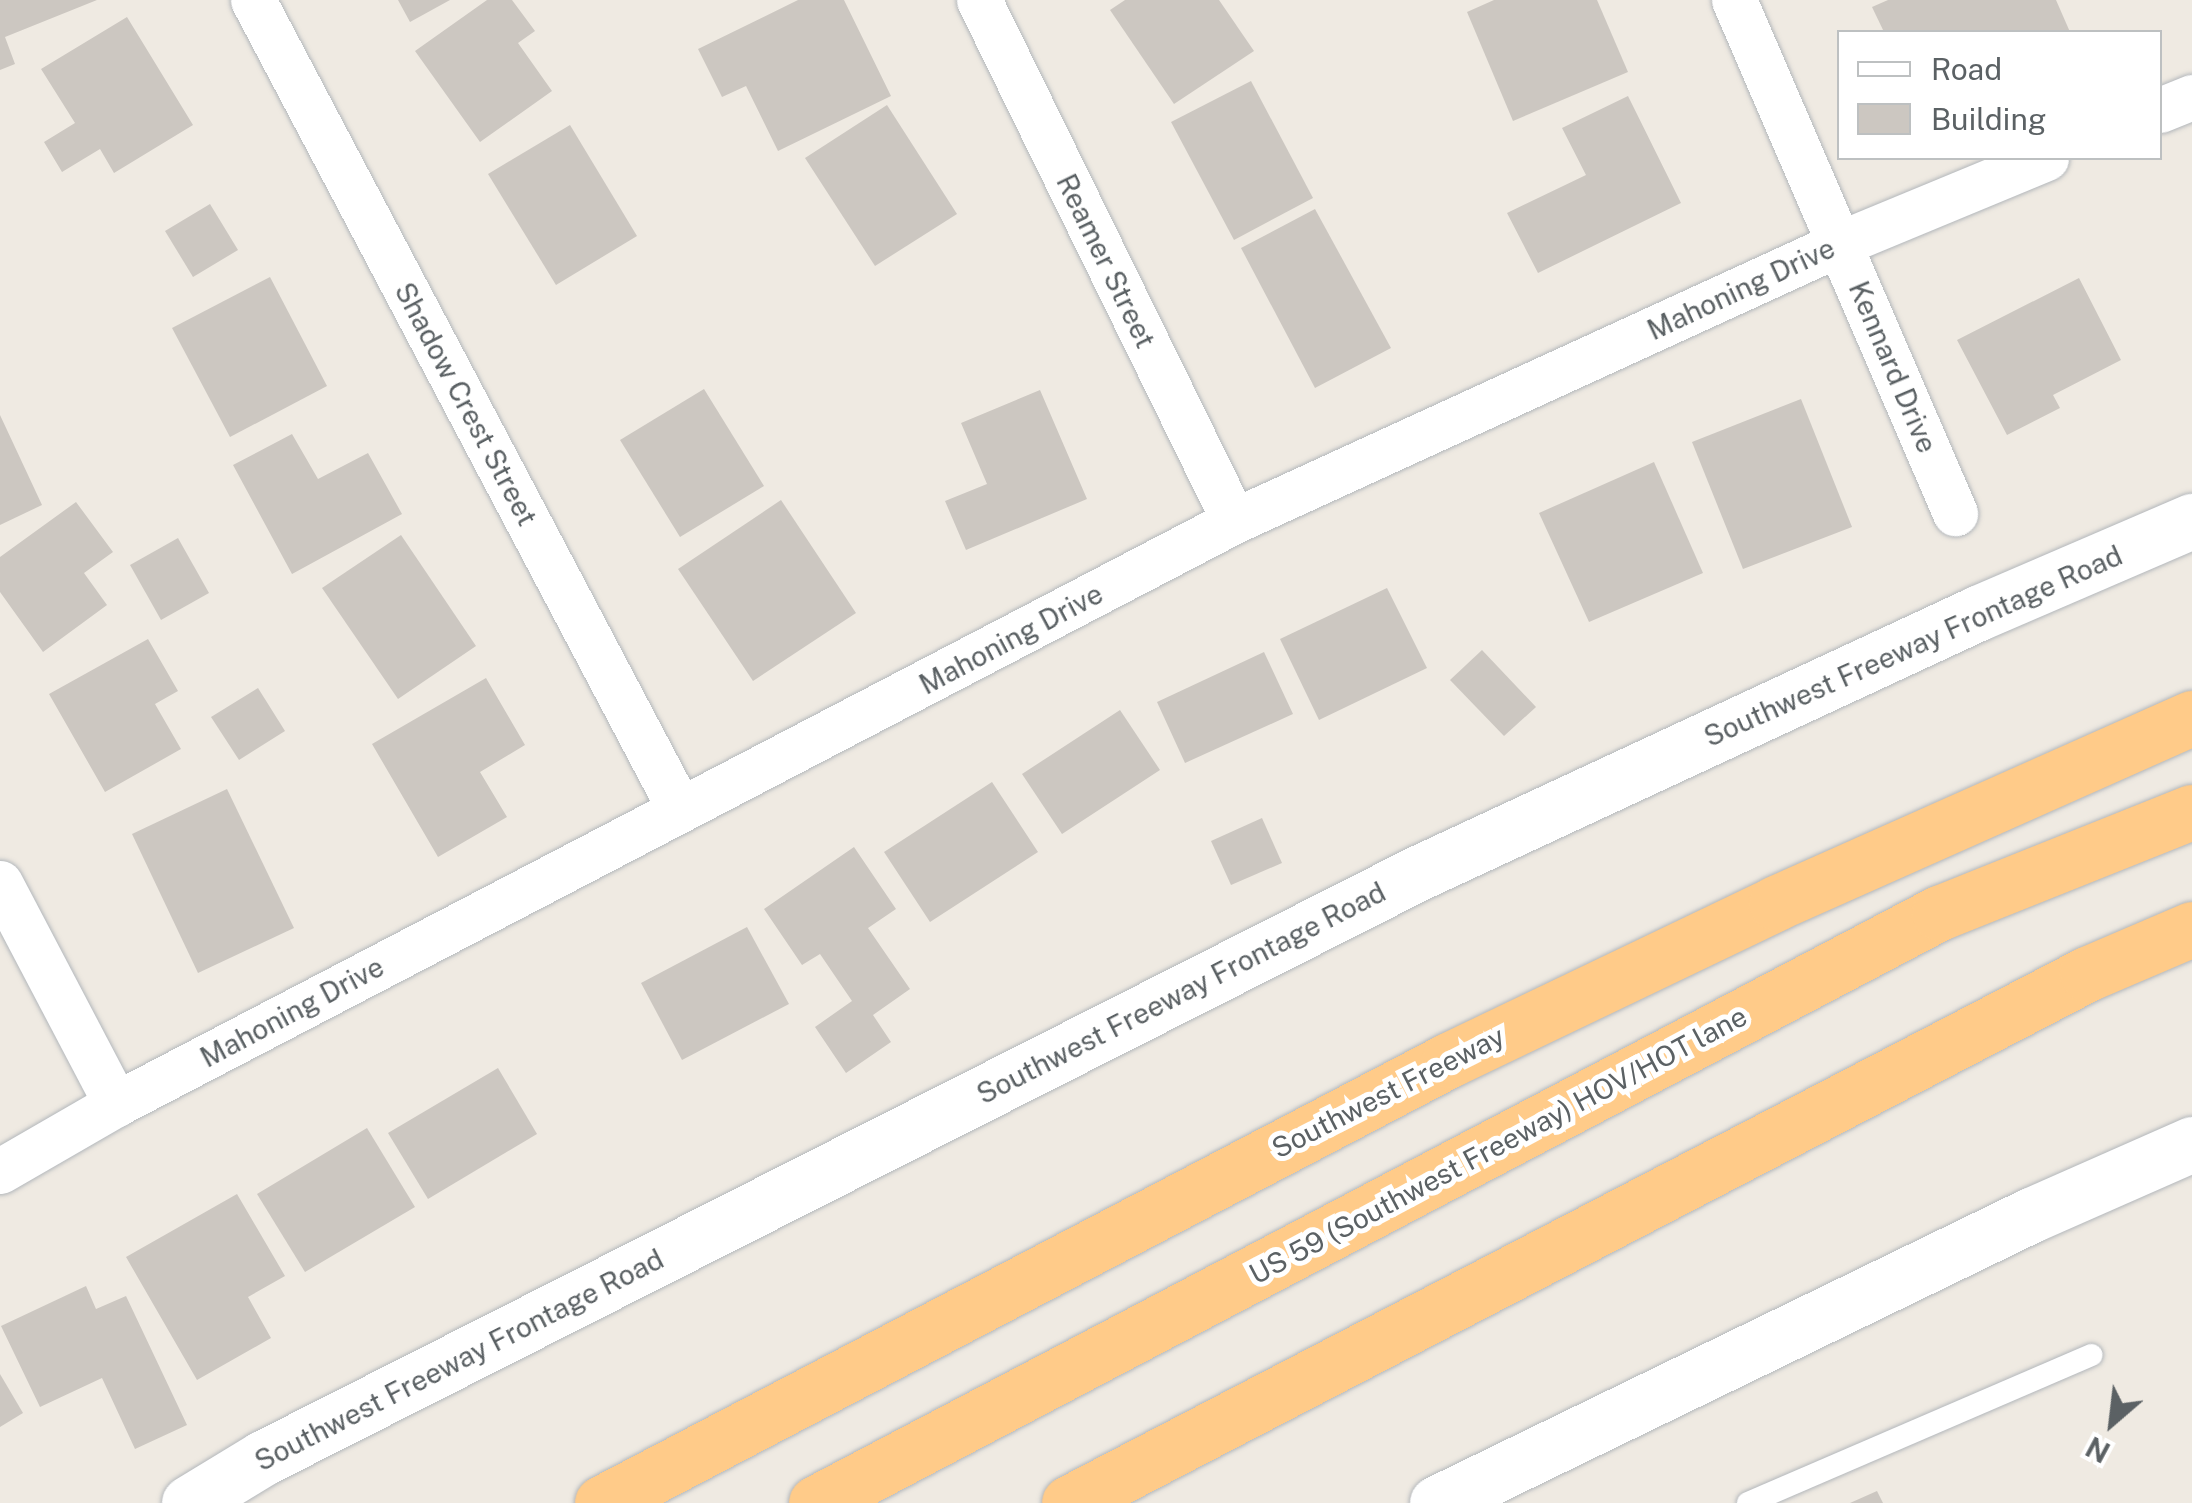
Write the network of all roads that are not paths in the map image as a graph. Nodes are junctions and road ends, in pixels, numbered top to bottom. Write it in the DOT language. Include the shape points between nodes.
graph roads {
  1 [pos="253,0"];
  2 [pos="979,0"];
  3 [pos="1734,0"];
  4 [pos="2192,96"];
  5 [pos="2162,109"];
  6 [pos="2041,160"];
  7 [pos="1840,243"];
  8 [pos="1954,514"];
  9 [pos="1234,521"];
  10 [pos="2192,521"];
  11 [pos="2192,718"];
  12 [pos="679,808"];
  13 [pos="2192,812"];
  14 [pos="0,883"];
  15 [pos="2192,929"];
  16 [pos="116,1104"];
  17 [pos="2192,1144"];
  18 [pos="0,1171"];
  19 [pos="2092,1355"];
  20 [pos="1491,1491"];
  21 [pos="189,1503"];
  22 [pos="602,1503"];
  23 [pos="816,1503"];
  24 [pos="1069,1503"];
  25 [pos="1437,1503"];
  26 [pos="1748,1503"];
  1 -- 12 [label="street, Shadow Crest Street"];
  2 -- 9 [label="street, Reamer Street"];
  3 -- 7 [label="street, Kennard Drive"];
  4 -- 5 [label="street"];
  6 -- 7 [label="street, Mahoning Drive"];
  7 -- 8 [label="street, Kennard Drive"];
  7 -- 9 [label="street, Mahoning Drive"];
  9 -- 12 [label="street, Mahoning Drive"];
  10 -- 21 [label="main road, Southwest Freeway Frontage Road" via="1416,874 281,1449"];
  11 -- 22 [label="highway, Southwest Freeway" via="1825,880 1449,1060"];
  12 -- 16 [label="street, Mahoning Drive"];
  13 -- 23 [label="highway, US 59 (Southwest Freeway) HOV/HOT lane" via="1939,914"];
  14 -- 16 [label="street"];
  15 -- 24 [label="highway" via="2070,983"];
  16 -- 18 [label="street, Mahoning Drive"];
  17 -- 20 [label="main road" via="2031,1215"];
  19 -- 26 [label="lane"];
  20 -- 25 [label="main road"];
}
